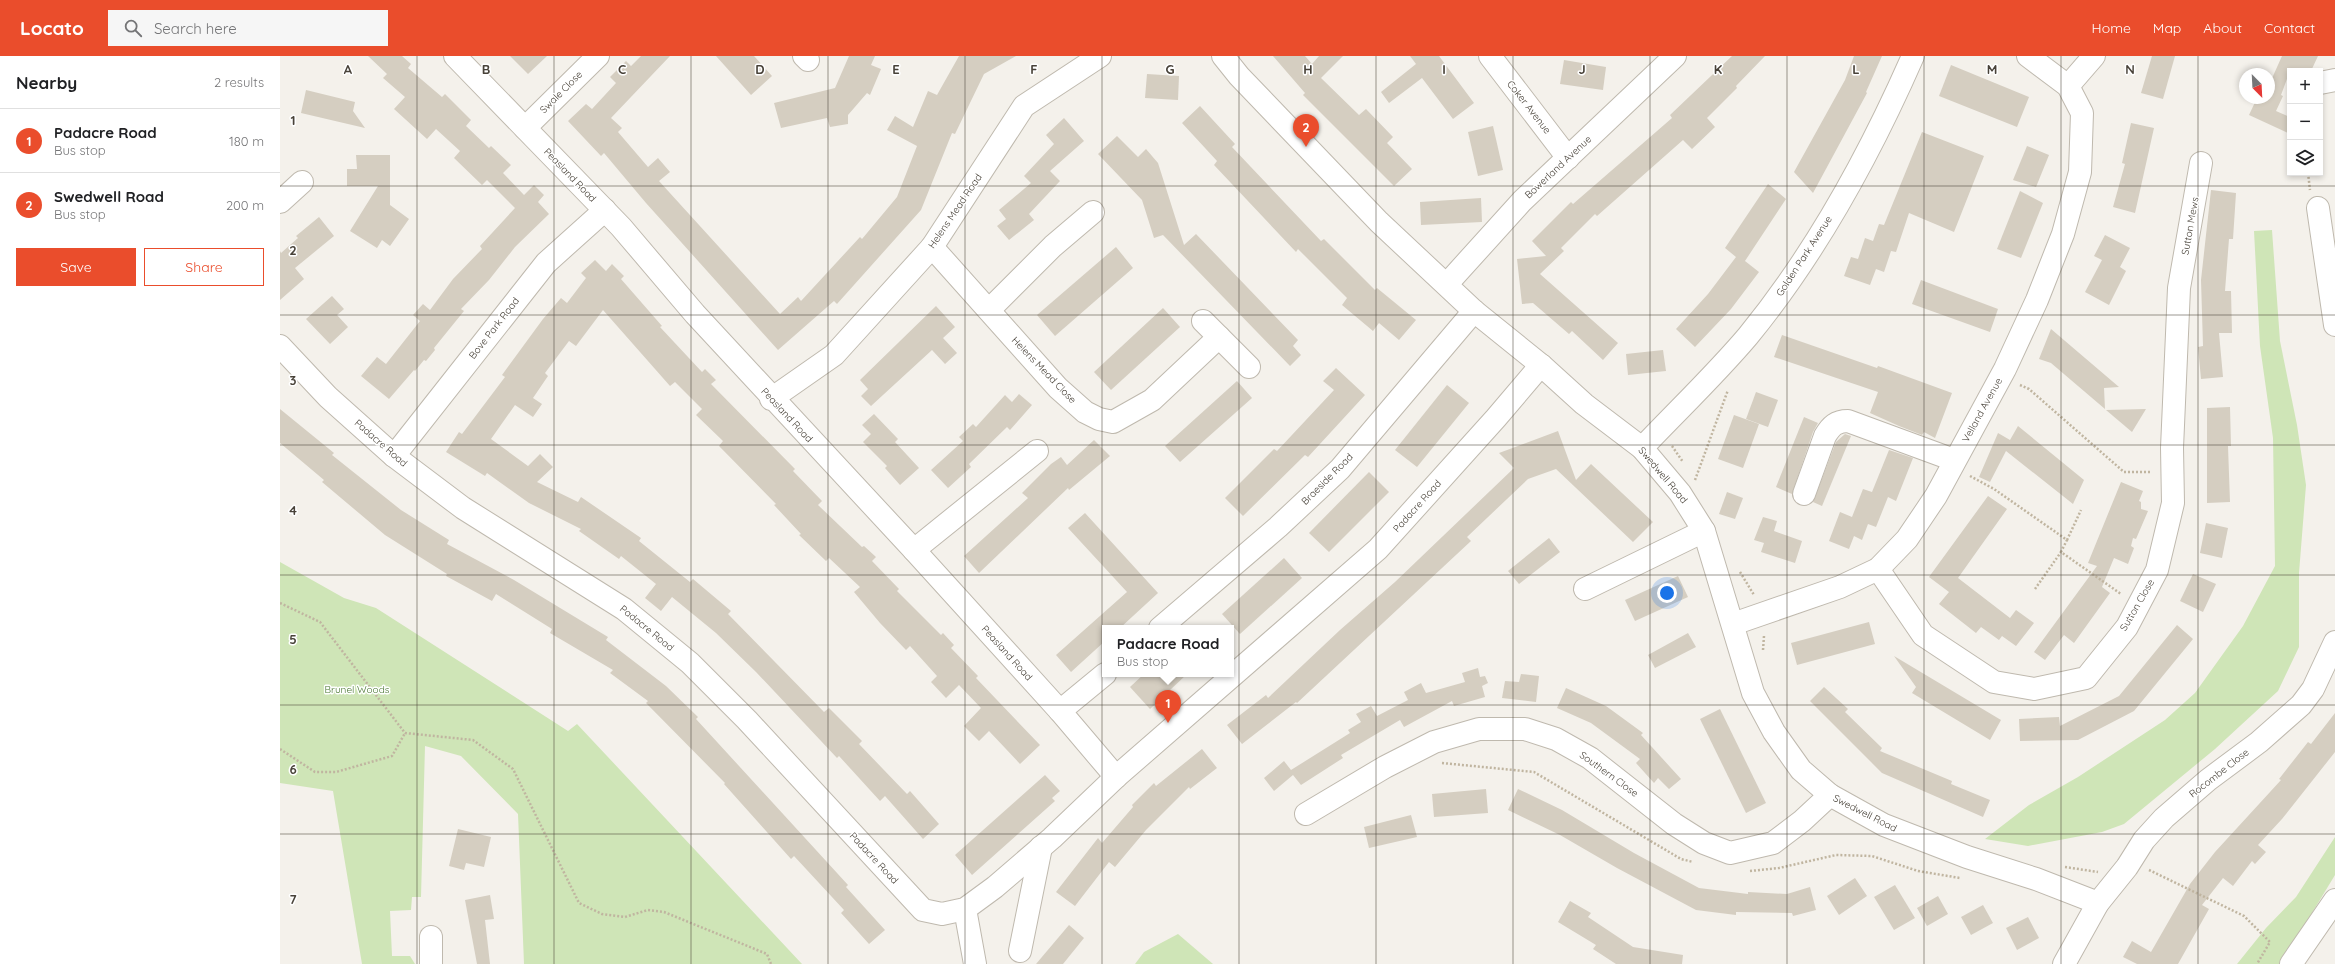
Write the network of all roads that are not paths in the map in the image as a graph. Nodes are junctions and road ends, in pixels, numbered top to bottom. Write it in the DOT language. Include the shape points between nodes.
graph roads {
  1 [pos="455,56"];
  2 [pos="598,56"];
  3 [pos="1100,56"];
  4 [pos="1222,56"];
  5 [pos="1490,56"];
  6 [pos="1675,56"];
  7 [pos="1913,56"];
  8 [pos="2028,56"];
  9 [pos="2094,56"];
  10 [pos="2335,80"];
  11 [pos="2323,83"];
  12 [pos="2068,86"];
  13 [pos="525,128"];
  14 [pos="1568,158"];
  15 [pos="2202,163"];
  16 [pos="302,182"];
  17 [pos="280,202"];
  18 [pos="2318,208"];
  19 [pos="605,210"];
  20 [pos="1093,212"];
  21 [pos="932,247"];
  22 [pos="1447,284"];
  23 [pos="2179,288"];
  24 [pos="989,310"];
  25 [pos="1474,311"];
  26 [pos="1203,321"];
  27 [pos="2335,325"];
  28 [pos="1219,337"];
  29 [pos="280,346"];
  30 [pos="1540,365"];
  31 [pos="1250,366"];
  32 [pos="772,399"];
  33 [pos="1642,448"];
  34 [pos="1037,451"];
  35 [pos="394,456"];
  36 [pos="1952,463"];
  37 [pos="1804,494"];
  38 [pos="1704,531"];
  39 [pos="914,550"];
  40 [pos="1878,569"];
  41 [pos="1585,589"];
  42 [pos="1733,624"];
  43 [pos="1164,625"];
  44 [pos="2335,642"];
  45 [pos="1234,674"];
  46 [pos="1102,676"];
  47 [pos="1231,677"];
  48 [pos="1060,711"];
  49 [pos="1116,777"];
  50 [pos="1830,795"];
  51 [pos="1306,814"];
  52 [pos="1041,847"];
  53 [pos="2335,900"];
  54 [pos="2098,903"];
  55 [pos="965,909"];
  56 [pos="1020,951"];
  57 [pos="975,964"];
  58 [pos="2064,964"];
  59 [pos="2291,964"];
  1 -- 13 [label="street, Peasland Road"];
  2 -- 13 [label="street, Swale Close"];
  3 -- 21 [label="street, Helens Mead Road" via="1024,106"];
  4 -- 22 [label="street, Swedwell Road" via="1379,222"];
  5 -- 14 [label="street, Coker Avenue"];
  6 -- 14 [label="street, Bowerland Avenue"];
  7 -- 33 [label="street, Golden Park Avenue" via="1898,92 1849,185 1794,274 1748,336"];
  8 -- 12 [label="street, Velland Avenue"];
  9 -- 12 [label="street"];
  10 -- 11 [label="street"];
  12 -- 36 [label="street, Velland Avenue" via="2082,113 2080,172 2063,234 2037,300 2001,377"];
  13 -- 19 [label="street, Peasland Road"];
  14 -- 22 [label="street, Bowerland Avenue" via="1522,201"];
  15 -- 23 [label="street, Sutton Mews"];
  16 -- 17 [label="street"];
  18 -- 27 [label="street"];
  19 -- 32 [label="street, Peasland Road"];
  19 -- 35 [label="street, Bove Park Road" via="546,263"];
  20 -- 24 [label="street" via="1053,246"];
  21 -- 24 [label="street, Helens Mead Close"];
  21 -- 32 [label="street, Helens Mead Road" via="834,355"];
  22 -- 25 [label="street, Swedwell Road"];
  23 -- 40 [label="street, Sutton Close" via="2174,503 2157,570 2127,627 2086,678 2034,689 1994,682 1923,635"];
  24 -- 28 [label="street, Helens Mead Close" via="1058,388 1080,407 1100,419 1113,422 1152,400"];
  25 -- 30 [label="street, Swedwell Road"];
  25 -- 43 [label="street, Braeside Road" via="1340,469 1278,527"];
  26 -- 28 [label="street"];
  28 -- 31 [label="street"];
  29 -- 35 [label="street, Padacre Road" via="328,397"];
  30 -- 33 [label="street, Swedwell Road" via="1584,404"];
  30 -- 45 [label="street, Padacre Road" via="1378,549"];
  32 -- 39 [label="street, Peasland Road"];
  33 -- 38 [label="street, Swedwell Road" via="1680,493"];
  34 -- 39 [label="street"];
  35 -- 55 [label="street, Padacre Road" via="463,508 624,609 690,663 747,720 923,910 942,914"];
  36 -- 37 [label="street" via="1848,421 1838,421 1825,436"];
  36 -- 40 [label="street, Velland Avenue" via="1936,496 1908,539"];
  38 -- 41 [label="street"];
  38 -- 42 [label="street, Swedwell Road"];
  39 -- 48 [label="street, Peasland Road"];
  40 -- 42 [label="street, Velland Avenue" via="1840,587"];
  42 -- 50 [label="street, Swedwell Road" via="1753,693 1774,732 1801,770"];
  44 -- 54 [label="street, Rocombe Close" via="2313,689 2301,705 2164,818 2144,840"];
  46 -- 48 [label="street"];
  47 -- 49 [label="street, Padacre Road"];
  48 -- 49 [label="street, Peasland Road"];
  49 -- 52 [label="street, Padacre Road"];
  50 -- 51 [label="street, Southern Close" via="1773,843 1730,853 1704,843 1674,824 1590,758 1556,739 1525,730 1479,729 1434,742 1385,767"];
  50 -- 54 [label="street, Swedwell Road" via="1884,825 1967,858 2036,879"];
  52 -- 55 [label="street, Padacre Road"];
  52 -- 56 [label="street"];
  53 -- 59 [label="street"];
  54 -- 58 [label="street, Rocombe Close"];
  55 -- 57 [label="street"];
}
